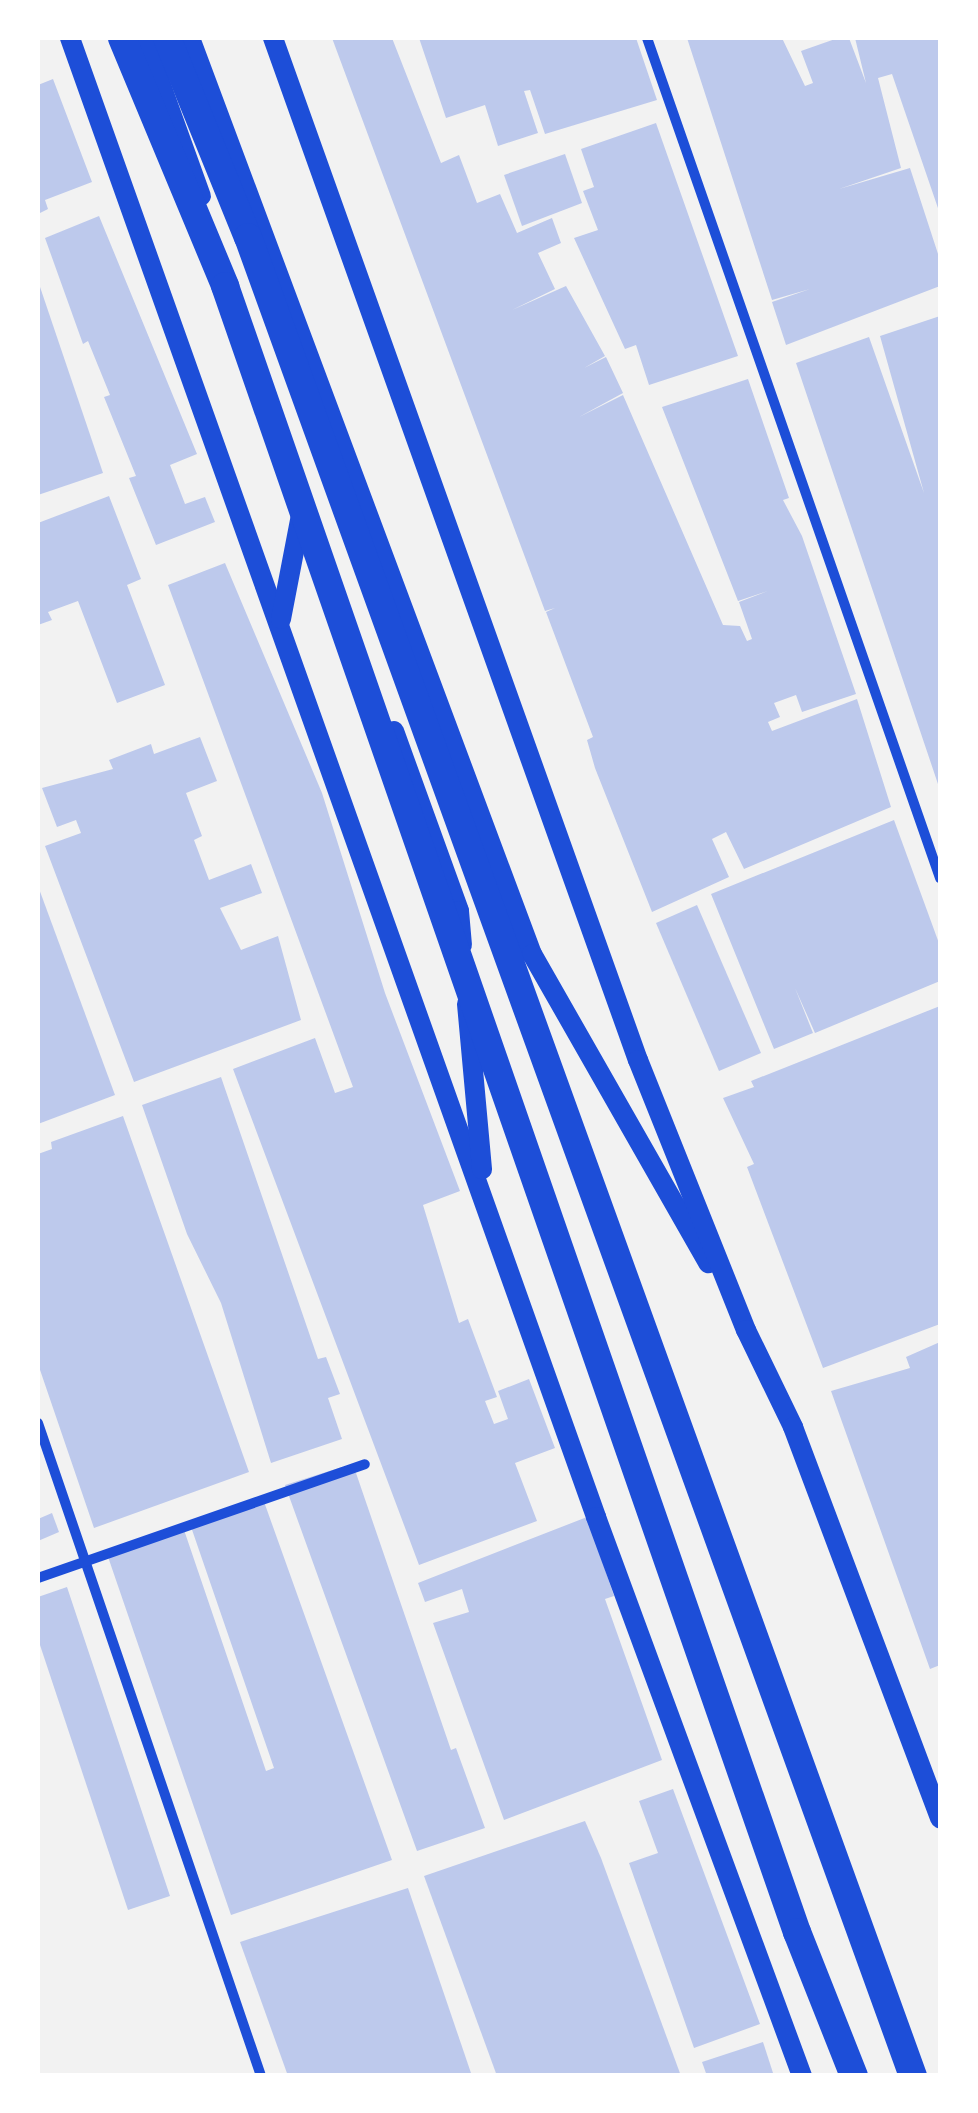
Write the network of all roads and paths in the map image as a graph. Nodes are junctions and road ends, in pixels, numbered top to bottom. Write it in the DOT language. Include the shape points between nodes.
graph roads {
  1 [pos="70,38"];
  2 [pos="122,38"];
  3 [pos="144,38"];
  4 [pos="168,38"];
  5 [pos="190,38"];
  6 [pos="273,38"];
  7 [pos="647,38"];
  8 [pos="306,488"];
  9 [pos="281,620"];
  10 [pos="940,878"];
  11 [pos="484,1199"];
  12 [pos="746,1330"];
  13 [pos="38,1423"];
  14 [pos="365,1464"];
  15 [pos="85,1561"];
  16 [pos="38,1578"];
  17 [pos="940,1818"];
  18 [pos="261,2076"];
  19 [pos="802,2076"];
  20 [pos="854,2076"];
  21 [pos="913,2076"];
  1 -- 9 [label="main road"];
  2 -- 20 [label="highway" via="224,286 797,1932"];
  3 -- 8 [label="main road"];
  4 -- 21 [label="highway" via="248,237"];
  5 -- 12 [label="main road" via="532,954"];
  6 -- 12 [label="main road" via="638,1060"];
  7 -- 10 [label="street"];
  8 -- 9 [label="main road"];
  8 -- 11 [label="main road" via="459,911"];
  9 -- 11 [label="main road"];
  11 -- 19 [label="main road"];
  12 -- 17 [label="main road" via="793,1427"];
  13 -- 15 [label="street"];
  14 -- 15 [label="street"];
  15 -- 16 [label="street"];
  15 -- 18 [label="street"];
}
